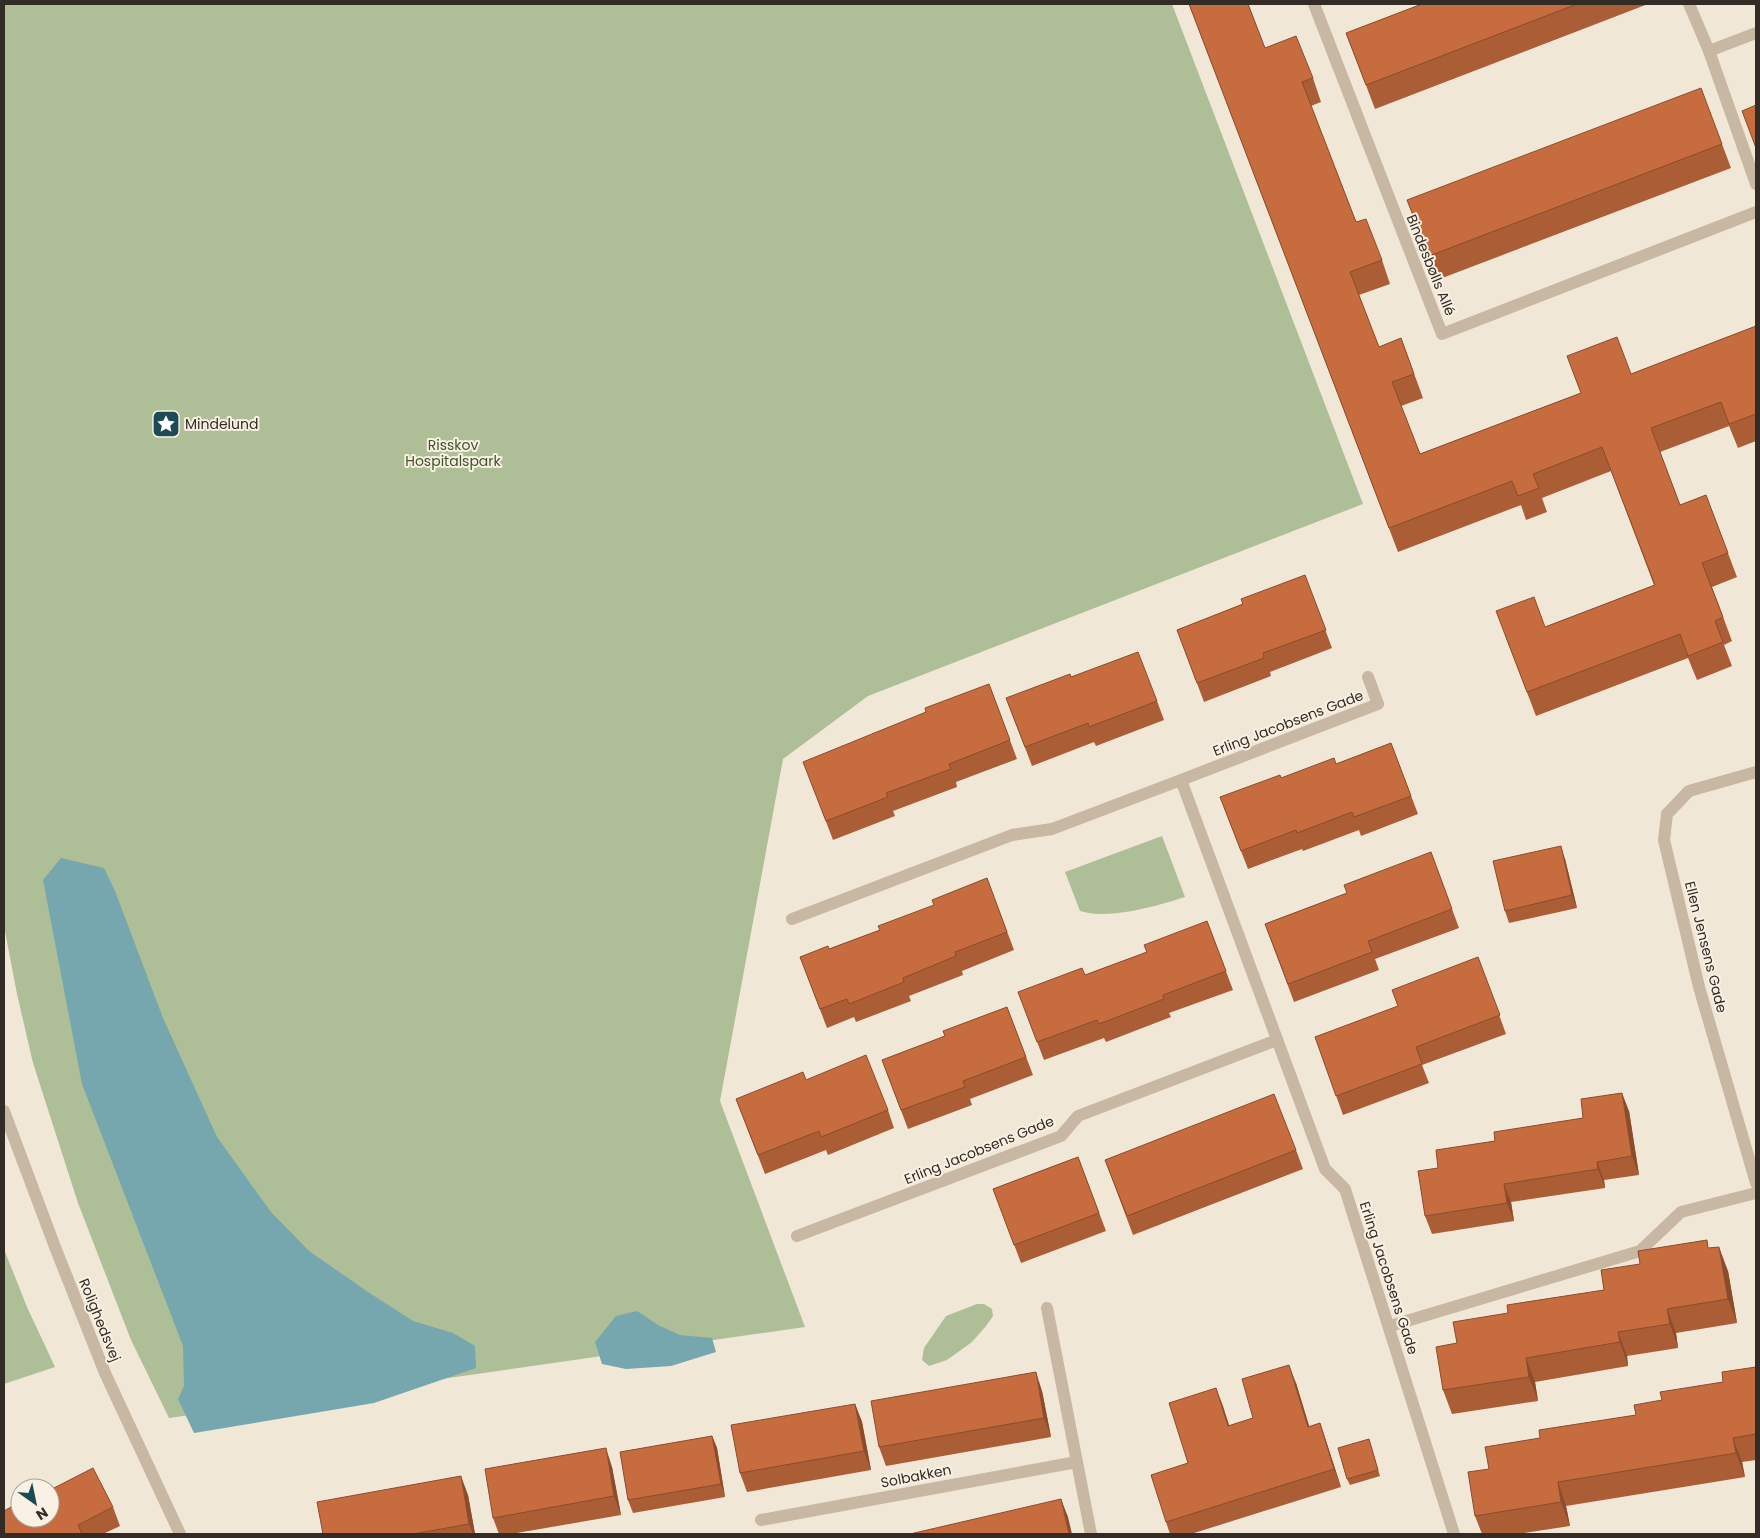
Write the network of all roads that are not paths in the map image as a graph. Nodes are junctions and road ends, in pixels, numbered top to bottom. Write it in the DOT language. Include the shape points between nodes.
graph roads {
  1 [pos="1314,4"];
  2 [pos="1689,4"];
  3 [pos="1756,33"];
  4 [pos="1709,51"];
  5 [pos="1756,184"];
  6 [pos="1756,212"];
  7 [pos="1368,677"];
  8 [pos="1756,772"];
  9 [pos="1181,780"];
  10 [pos="792,919"];
  11 [pos="1277,1040"];
  12 [pos="4,1111"];
  13 [pos="1756,1183"];
  14 [pos="1756,1193"];
  15 [pos="797,1236"];
  16 [pos="1048,1308"];
  17 [pos="1390,1326"];
  18 [pos="1077,1462"];
  19 [pos="761,1520"];
  20 [pos="180,1534"];
  21 [pos="1091,1534"];
  22 [pos="1454,1534"];
  1 -- 6 [label="street, Bindesbølls Allé" via="1442,334"];
  2 -- 4 [label="street"];
  3 -- 4 [label="street"];
  4 -- 5 [label="street"];
  7 -- 9 [label="street, Erling Jacobsens Gade" via="1378,704"];
  8 -- 13 [label="street, Ellen Jensens Gade" via="1689,791 1666,814 1664,840 1699,987"];
  9 -- 10 [label="street, Erling Jacobsens Gade" via="1052,829 1012,835"];
  9 -- 11 [label="street, Erling Jacobsens Gade"];
  11 -- 15 [label="street, Erling Jacobsens Gade" via="1078,1116 1061,1136"];
  11 -- 17 [label="street, Erling Jacobsens Gade" via="1325,1168 1345,1189"];
  12 -- 20 [label="street, Rolighedsvej" via="105,1373"];
  14 -- 17 [label="street" via="1682,1212 1640,1251"];
  16 -- 18 [label="street"];
  17 -- 22 [label="street, Erling Jacobsens Gade"];
  18 -- 19 [label="street, Solbakken"];
  18 -- 21 [label="street"];
}
